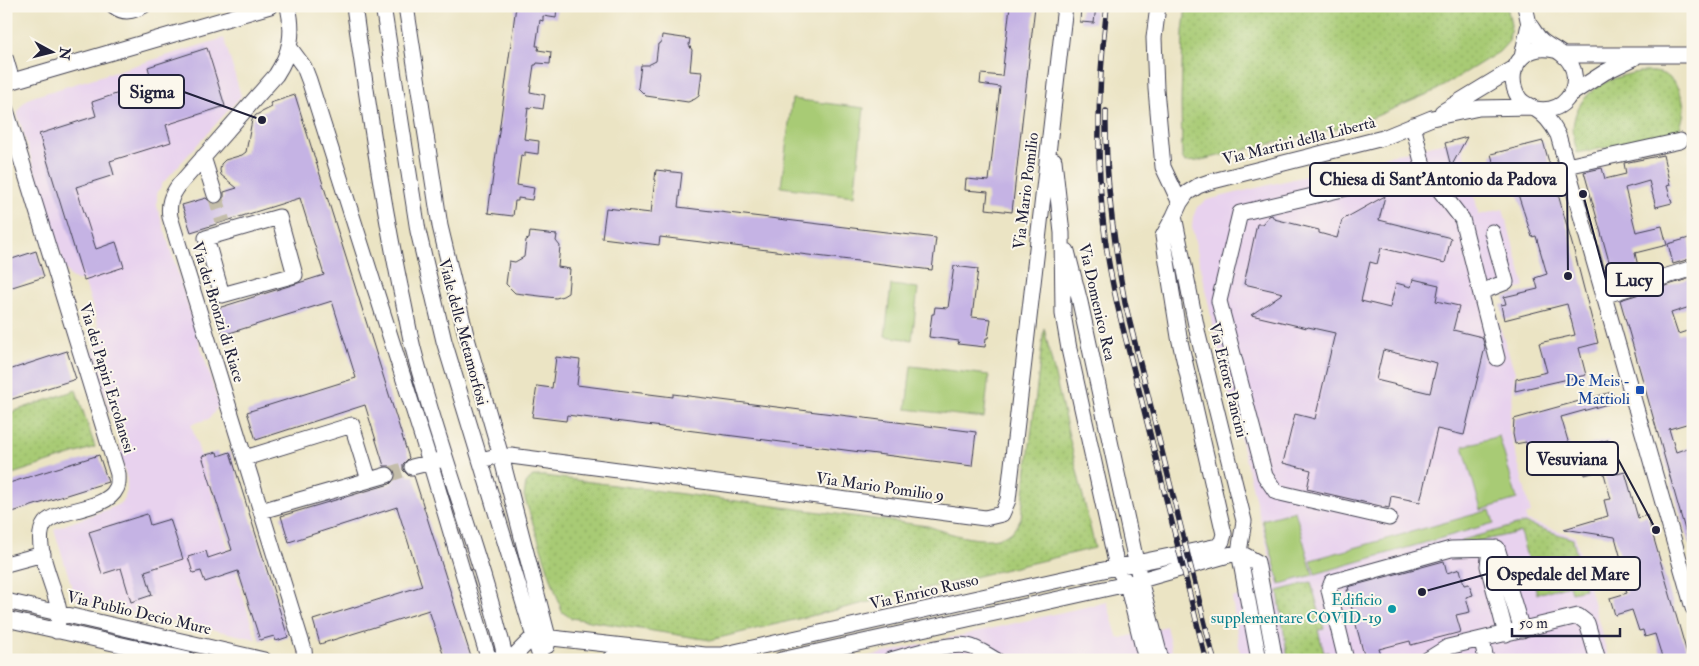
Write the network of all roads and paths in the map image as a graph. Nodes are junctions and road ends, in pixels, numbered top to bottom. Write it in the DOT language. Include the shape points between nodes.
graph roads {
  1 [pos="114,6"];
  2 [pos="143,6"];
  3 [pos="270,6"];
  4 [pos="288,6"];
  5 [pos="354,6"];
  6 [pos="383,6"];
  7 [pos="406,6"];
  8 [pos="1065,6"];
  9 [pos="1158,6"];
  10 [pos="1525,6"];
  11 [pos="1529,24"];
  12 [pos="290,48"];
  13 [pos="1559,53"];
  14 [pos="1693,55"];
  15 [pos="1637,56"];
  16 [pos="6,60"];
  17 [pos="1519,62"];
  18 [pos="9,82"];
  19 [pos="1568,98"];
  20 [pos="1533,108"];
  21 [pos="6,110"];
  22 [pos="1053,113"];
  23 [pos="1432,118"];
  24 [pos="1413,125"];
  25 [pos="1558,135"];
  26 [pos="1680,141"];
  27 [pos="204,157"];
  28 [pos="1567,166"];
  29 [pos="1424,170"];
  30 [pos="215,195"];
  31 [pos="1177,209"];
  32 [pos="224,227"];
  33 [pos="1492,232"];
  34 [pos="1062,233"];
  35 [pos="1036,262"];
  36 [pos="1693,268"];
  37 [pos="1480,292"];
  38 [pos="1603,296"];
  39 [pos="1497,358"];
  40 [pos="501,456"];
  41 [pos="244,458"];
  42 [pos="446,458"];
  43 [pos="481,460"];
  44 [pos="430,462"];
  45 [pos="412,468"];
  46 [pos="387,475"];
  47 [pos="369,480"];
  48 [pos="261,510"];
  49 [pos="1389,518"];
  50 [pos="1498,548"];
  51 [pos="1235,553"];
  52 [pos="43,554"];
  53 [pos="1137,563"];
  54 [pos="6,564"];
  55 [pos="1117,567"];
  56 [pos="1134,582"];
  57 [pos="1690,585"];
  58 [pos="6,601"];
  59 [pos="1693,608"];
  60 [pos="60,613"];
  61 [pos="6,620"];
  62 [pos="1522,630"];
  63 [pos="56,631"];
  64 [pos="1506,634"];
  65 [pos="541,636"];
  66 [pos="1482,640"];
  67 [pos="624,646"];
  68 [pos="256,659"];
  69 [pos="189,660"];
  70 [pos="305,660"];
  71 [pos="498,660"];
  72 [pos="508,660"];
  73 [pos="541,660"];
  74 [pos="546,660"];
  75 [pos="610,660"];
  76 [pos="781,660"];
  77 [pos="890,660"];
  78 [pos="996,660"];
  79 [pos="1146,660"];
  80 [pos="1161,660"];
  81 [pos="1248,660"];
  82 [pos="1259,660"];
  83 [pos="1275,660"];
  84 [pos="1346,660"];
  85 [pos="1427,660"];
  86 [pos="1486,660"];
  87 [pos="1598,660"];
  1 -- 2 [label="street" via="125,12"];
  3 -- 18 [label="street"];
  4 -- 12 [label="street, Via dei Bronzi di Riace"];
  5 -- 42 [label="street" via="367,107 390,238 413,348"];
  6 -- 43 [label="street, Viale delle Metamorfosi" via="418,230 444,341"];
  7 -- 40 [label="street, Viale delle Metamorfosi" via="440,226 466,335"];
  8 -- 22 [label="street, Via Mario Pomilio"];
  9 -- 31 [label="street, Via Ettore Pancini" via="1154,38 1155,80 1163,167"];
  10 -- 11 [label="street"];
  11 -- 13 [label="street" via="1540,39"];
  11 -- 17 [label="street"];
  12 -- 27 [label="street, Via dei Bronzi di Riace" via="276,75"];
  12 -- 44 [label="street" via="309,80"];
  13 -- 15 [label="street"];
  13 -- 17 [label="street" via="1537,49"];
  13 -- 19 [label="street" via="1571,64 1574,74 1574,85"];
  14 -- 15 [label="street"];
  15 -- 19 [label="street" via="1605,72"];
  16 -- 18 [label="street"];
  17 -- 20 [label="street" via="1513,79 1516,91 1522,102"];
  17 -- 23 [label="street, Via Martiri della Libertà"];
  19 -- 20 [label="street" via="1549,110"];
  19 -- 25 [label="street"];
  20 -- 23 [label="street, Via Martiri della Libertà" via="1478,108"];
  20 -- 25 [label="street" via="1552,124"];
  21 -- 52 [label="street, Via dei Papiri Ercolanesi" via="118,474 116,491 105,501 46,521 42,532"];
  22 -- 34 [label="street, Via Mario Pomilio" via="1054,164"];
  22 -- 35 [label="street, Via Mario Pomilio"];
  23 -- 24 [label="street, Via Martiri della Libertà"];
  24 -- 29 [label="street"];
  24 -- 31 [label="street, Via Martiri della Libertà" via="1368,142 1209,182 1187,193"];
  25 -- 28 [label="street"];
  26 -- 28 [label="street"];
  27 -- 30 [label="street"];
  27 -- 41 [label="street, Via dei Bronzi di Riace" via="172,194 170,217"];
  28 -- 38 [label="street"];
  29 -- 37 [label="street" via="1462,219"];
  29 -- 49 [label="street" via="1240,213 1219,301 1265,476 1276,492"];
  31 -- 51 [label="street, Via Ettore Pancini" via="1198,335 1244,522"];
  31 -- 53 [label="street, Via Enrico Russo" via="1162,236 1179,337 1224,534 1218,546"];
  32 -- 32 [label="street" via="206,240 223,295 295,275 280,218"];
  33 -- 37 [label="street" via="1506,282"];
  34 -- 35 [label="street, Via Mario Pomilio" via="1046,243"];
  34 -- 53 [label="street, Via Domenico Rea"];
  34 -- 55 [label="street, Via Domenico Rea" via="1063,314"];
  35 -- 40 [label="street, Via Mario Pomilio 9" via="1008,500 1002,514 994,517"];
  36 -- 38 [label="street"];
  37 -- 39 [label="street"];
  38 -- 57 [label="street"];
  40 -- 43 [label="street"];
  40 -- 65 [label="street, Viale delle Metamorfosi"];
  41 -- 47 [label="street" via="352,425"];
  41 -- 48 [label="street, Via dei Bronzi di Riace"];
  42 -- 44 [label="street"];
  42 -- 72 [label="street"];
  43 -- 65 [label="street, Viale delle Metamorfosi"];
  44 -- 45 [label="street"];
  44 -- 71 [label="street" via="488,657"];
  46 -- 47 [label="street"];
  47 -- 48 [label="street"];
  48 -- 70 [label="street, Via dei Bronzi di Riace"];
  50 -- 62 [label="street"];
  50 -- 64 [label="street" via="1489,558 1488,566"];
  50 -- 84 [label="street" via="1451,549 1332,582 1329,590"];
  51 -- 56 [label="street"];
  51 -- 81 [label="street"];
  51 -- 82 [label="street"];
  51 -- 83 [label="street" via="1257,562"];
  52 -- 54 [label="street"];
  52 -- 60 [label="street, Via dei Papiri Ercolanesi"];
  53 -- 55 [label="street, Via Enrico Russo"];
  53 -- 56 [label="street, Via Domenico Rea"];
  55 -- 56 [label="street, Via Domenico Rea"];
  55 -- 67 [label="street, Via Enrico Russo" via="721,655"];
  56 -- 76 [label="street"];
  56 -- 79 [label="street, Via Domenico Rea"];
  56 -- 80 [label="street, Via Domenico Rea"];
  57 -- 59 [label="street"];
  58 -- 60 [label="street, Via Publio Decio Mure"];
  60 -- 63 [label="street"];
  60 -- 68 [label="street, Via Publio Decio Mure"];
  61 -- 63 [label="street"];
  62 -- 64 [label="street"];
  62 -- 87 [label="street" via="1578,616 1587,623"];
  63 -- 69 [label="street"];
  64 -- 66 [label="street"];
  65 -- 67 [label="street, Via Enrico Russo"];
  65 -- 72 [label="street"];
  65 -- 73 [label="street, Viale delle Metamorfosi"];
  65 -- 74 [label="street, Viale delle Metamorfosi"];
  66 -- 85 [label="street" via="1448,647"];
  66 -- 86 [label="street"];
  67 -- 75 [label="street"];
  77 -- 78 [label="street" via="965,645"];
}
